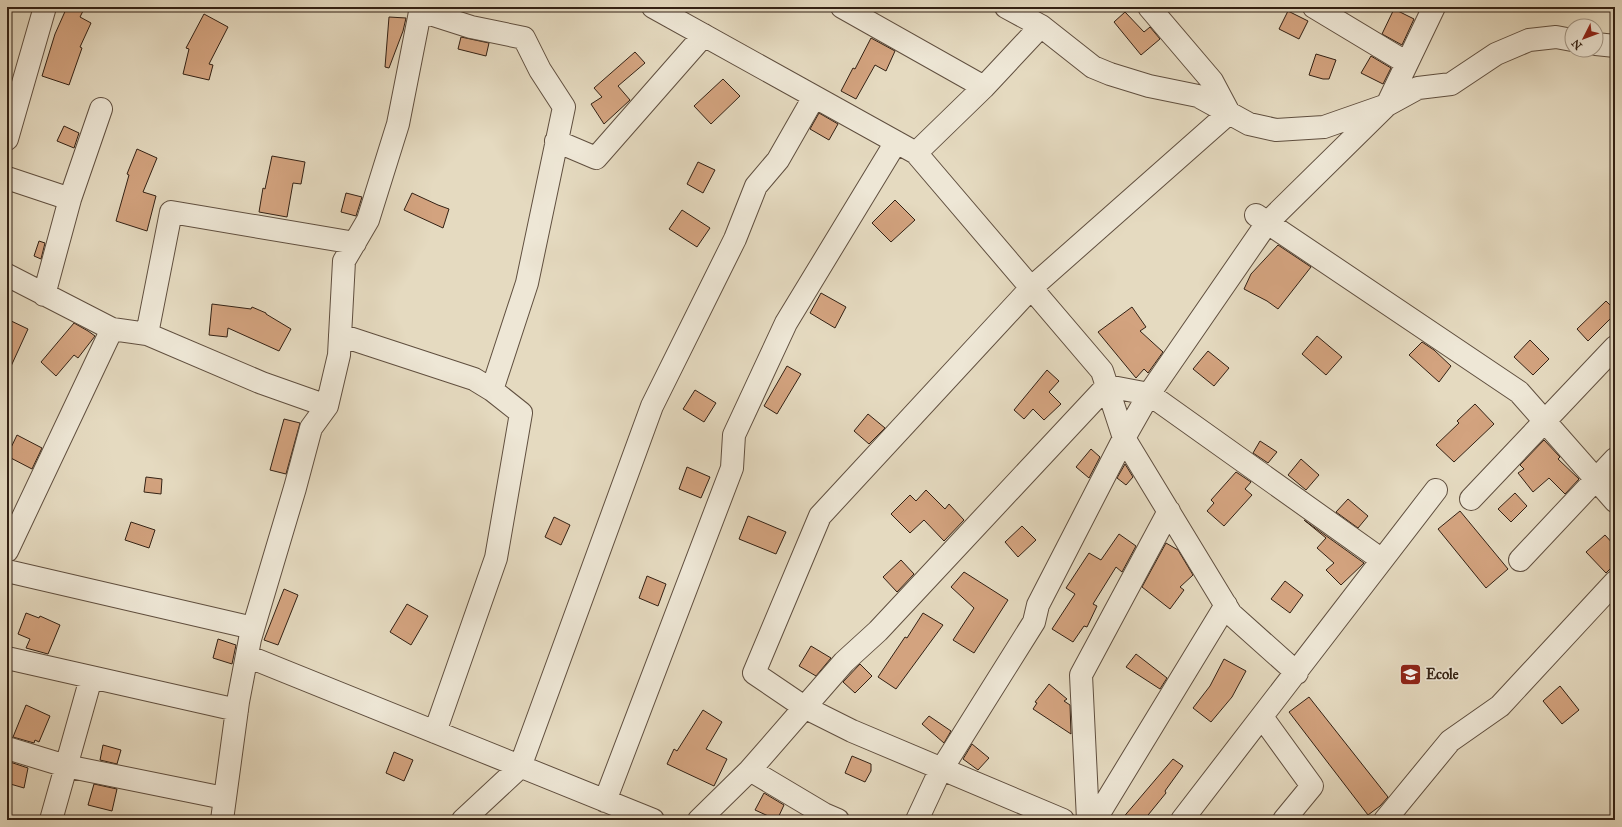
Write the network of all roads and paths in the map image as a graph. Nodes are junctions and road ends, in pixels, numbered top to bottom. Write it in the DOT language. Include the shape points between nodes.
graph roads {
  1 [pos="45,7"];
  2 [pos="653,7"];
  3 [pos="842,7"];
  4 [pos="1006,7"];
  5 [pos="1149,7"];
  6 [pos="1314,7"];
  7 [pos="1434,7"];
  8 [pos="421,9"];
  9 [pos="1041,26"];
  10 [pos="704,36"];
  11 [pos="1564,39"];
  12 [pos="1604,45"];
  13 [pos="1615,46"];
  14 [pos="1407,63"];
  15 [pos="984,87"];
  16 [pos="13,92"];
  17 [pos="814,97"];
  18 [pos="1387,105"];
  19 [pos="101,109"];
  20 [pos="1229,113"];
  21 [pos="7,139"];
  22 [pos="556,142"];
  23 [pos="896,142"];
  24 [pos="916,153"];
  25 [pos="7,178"];
  26 [pos="70,199"];
  27 [pos="1261,219"];
  28 [pos="355,243"];
  29 [pos="7,275"];
  30 [pos="1031,288"];
  31 [pos="44,295"];
  32 [pos="112,329"];
  33 [pos="147,334"];
  34 [pos="340,336"];
  35 [pos="1615,347"];
  36 [pos="1107,386"];
  37 [pos="492,390"];
  38 [pos="1149,394"];
  39 [pos="328,406"];
  40 [pos="1545,422"];
  41 [pos="1124,438"];
  42 [pos="1615,459"];
  43 [pos="1596,480"];
  44 [pos="1436,490"];
  45 [pos="1471,499"];
  46 [pos="1615,501"];
  47 [pos="1169,511"];
  48 [pos="7,551"];
  49 [pos="1382,560"];
  50 [pos="1520,560"];
  51 [pos="7,571"];
  52 [pos="1615,582"];
  53 [pos="1226,605"];
  54 [pos="253,628"];
  55 [pos="247,656"];
  56 [pos="7,658"];
  57 [pos="1297,673"];
  58 [pos="91,678"];
  59 [pos="804,707"];
  60 [pos="237,710"];
  61 [pos="1262,717"];
  62 [pos="435,732"];
  63 [pos="7,748"];
  64 [pos="66,766"];
  65 [pos="520,767"];
  66 [pos="942,769"];
  67 [pos="750,770"];
  68 [pos="224,798"];
  69 [pos="606,801"];
  70 [pos="51,820"];
  71 [pos="222,820"];
  72 [pos="463,820"];
  73 [pos="654,820"];
  74 [pos="699,820"];
  75 [pos="838,820"];
  76 [pos="917,820"];
  77 [pos="1063,820"];
  78 [pos="1088,820"];
  79 [pos="1095,820"];
  80 [pos="1182,820"];
  81 [pos="1284,820"];
  82 [pos="1385,820"];
  1 -- 16 [label="street"];
  2 -- 10 [label="street"];
  3 -- 15 [label="street"];
  4 -- 9 [label="street"];
  5 -- 20 [label="street" via="1212,81"];
  6 -- 14 [label="street"];
  7 -- 14 [label="street"];
  8 -- 22 [label="street" via="471,27 524,38 540,70 564,107"];
  8 -- 28 [label="street" via="398,124 368,220"];
  9 -- 15 [label="street"];
  9 -- 20 [label="street" via="1093,67 1148,86 1198,96"];
  10 -- 17 [label="street"];
  10 -- 22 [label="street" via="596,158"];
  11 -- 18 [label="street" via="1530,40 1496,54 1452,84 1418,88"];
  12 -- 13 [label="street"];
  14 -- 18 [label="street"];
  15 -- 24 [label="street"];
  16 -- 21 [label="street"];
  17 -- 23 [label="street"];
  17 -- 65 [label="street" via="778,160 756,186 735,239 652,406"];
  18 -- 20 [label="street" via="1324,127 1276,130 1249,124"];
  18 -- 27 [label="street"];
  19 -- 26 [label="street"];
  20 -- 30 [label="street"];
  22 -- 37 [label="street" via="527,283"];
  23 -- 24 [label="street"];
  23 -- 69 [label="street" via="786,323 734,435 732,468"];
  24 -- 30 [label="street"];
  25 -- 26 [label="street"];
  26 -- 31 [label="street"];
  27 -- 38 [label="street"];
  27 -- 40 [label="street" via="1519,392"];
  28 -- 33 [label="street" via="171,212"];
  28 -- 34 [label="street" via="344,261"];
  29 -- 31 [label="street"];
  30 -- 36 [label="street" via="1102,371"];
  30 -- 59 [label="street" via="820,516 754,673"];
  31 -- 32 [label="street"];
  32 -- 33 [label="street"];
  32 -- 48 [label="street"];
  33 -- 39 [label="street" via="262,383"];
  34 -- 37 [label="street" via="474,379"];
  34 -- 39 [label="street" via="339,355"];
  35 -- 40 [label="street"];
  36 -- 38 [label="street"];
  36 -- 41 [label="street"];
  36 -- 59 [label="street"];
  37 -- 62 [label="street" via="521,413 496,558"];
  38 -- 41 [label="street"];
  38 -- 49 [label="street"];
  39 -- 54 [label="street" via="311,428"];
  40 -- 43 [label="street"];
  40 -- 45 [label="street"];
  41 -- 47 [label="street"];
  41 -- 66 [label="street" via="1038,605 1034,622"];
  42 -- 43 [label="street"];
  43 -- 46 [label="street"];
  43 -- 50 [label="street"];
  44 -- 49 [label="street"];
  47 -- 53 [label="street"];
  47 -- 78 [label="street" via="1082,675"];
  49 -- 57 [label="street"];
  51 -- 54 [label="street"];
  52 -- 82 [label="street" via="1500,706 1450,741"];
  53 -- 57 [label="street" via="1231,614"];
  53 -- 79 [label="street"];
  54 -- 55 [label="street"];
  55 -- 60 [label="street"];
  55 -- 62 [label="street"];
  56 -- 58 [label="street"];
  57 -- 61 [label="street"];
  58 -- 60 [label="street"];
  58 -- 64 [label="street"];
  59 -- 66 [label="street"];
  59 -- 67 [label="street"];
  60 -- 68 [label="street"];
  61 -- 80 [label="street"];
  61 -- 81 [label="street" via="1312,786"];
  62 -- 65 [label="street"];
  63 -- 64 [label="street"];
  64 -- 68 [label="street"];
  64 -- 70 [label="street"];
  65 -- 69 [label="street"];
  65 -- 72 [label="street"];
  66 -- 76 [label="street"];
  66 -- 77 [label="street"];
  67 -- 74 [label="street"];
  67 -- 75 [label="street"];
  68 -- 71 [label="street"];
  69 -- 73 [label="street"];
}
